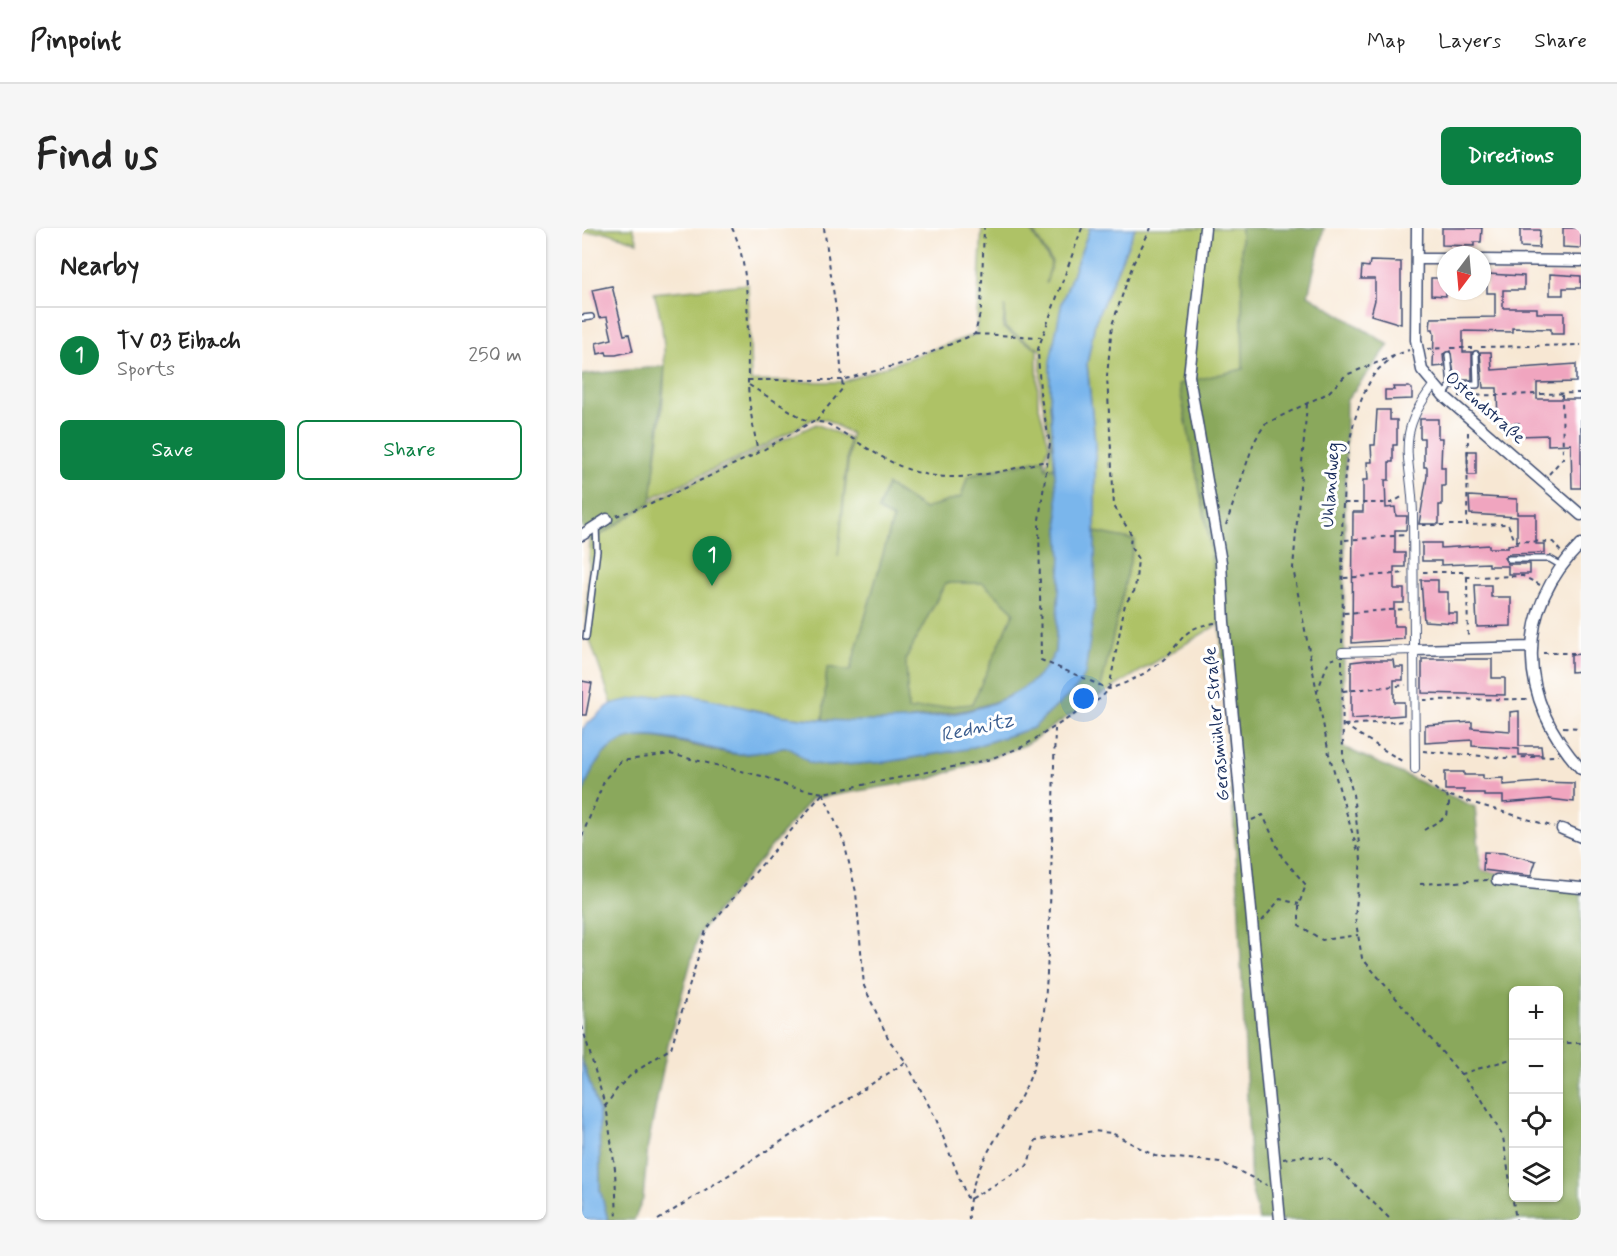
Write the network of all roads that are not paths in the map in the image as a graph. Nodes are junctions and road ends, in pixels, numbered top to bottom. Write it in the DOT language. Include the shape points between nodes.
graph roads {
  1 [pos="1205,228"];
  2 [pos="1417,228"];
  3 [pos="1417,259"];
  4 [pos="1437,259"];
  5 [pos="1491,260"];
  6 [pos="1581,261"];
  7 [pos="591,317"];
  8 [pos="582,318"];
  9 [pos="1476,354"];
  10 [pos="1448,355"];
  11 [pos="1450,385"];
  12 [pos="1434,386"];
  13 [pos="1444,396"];
  14 [pos="1581,515"];
  15 [pos="607,519"];
  16 [pos="596,526"];
  17 [pos="582,535"];
  18 [pos="1581,544"];
  19 [pos="1509,559"];
  20 [pos="1564,562"];
  21 [pos="586,637"];
  22 [pos="1414,650"];
  23 [pos="1531,650"];
  24 [pos="1342,655"];
  25 [pos="1581,769"];
  26 [pos="1415,770"];
  27 [pos="1562,829"];
  28 [pos="1581,837"];
  29 [pos="1497,880"];
  30 [pos="1581,888"];
  31 [pos="1280,1220"];
  1 -- 31 [label="street, Gerasmühler Straße" via="1189,376 1221,562"];
  2 -- 3 [label="street, Ostendstraße"];
  3 -- 4 [label="street"];
  3 -- 12 [label="street, Ostendstraße" via="1416,349 1422,370"];
  5 -- 6 [label="street"];
  7 -- 8 [label="lane"];
  9 -- 11 [label="lane" via="1477,385"];
  10 -- 11 [label="lane"];
  11 -- 13 [label="lane"];
  12 -- 13 [label="street, Ostendstraße"];
  12 -- 22 [label="street" via="1411,419 1408,432 1408,477 1413,492"];
  13 -- 14 [label="street, Ostendstraße"];
  15 -- 16 [label="street"];
  16 -- 17 [label="street"];
  16 -- 21 [label="lane" via="597,551"];
  18 -- 20 [label="street"];
  19 -- 20 [label="lane"];
  20 -- 23 [label="street" via="1543,597"];
  22 -- 23 [label="street"];
  22 -- 24 [label="street"];
  22 -- 26 [label="street"];
  23 -- 25 [label="street" via="1537,699 1545,720 1563,750"];
  27 -- 28 [label="street"];
  29 -- 30 [label="street"];
}
